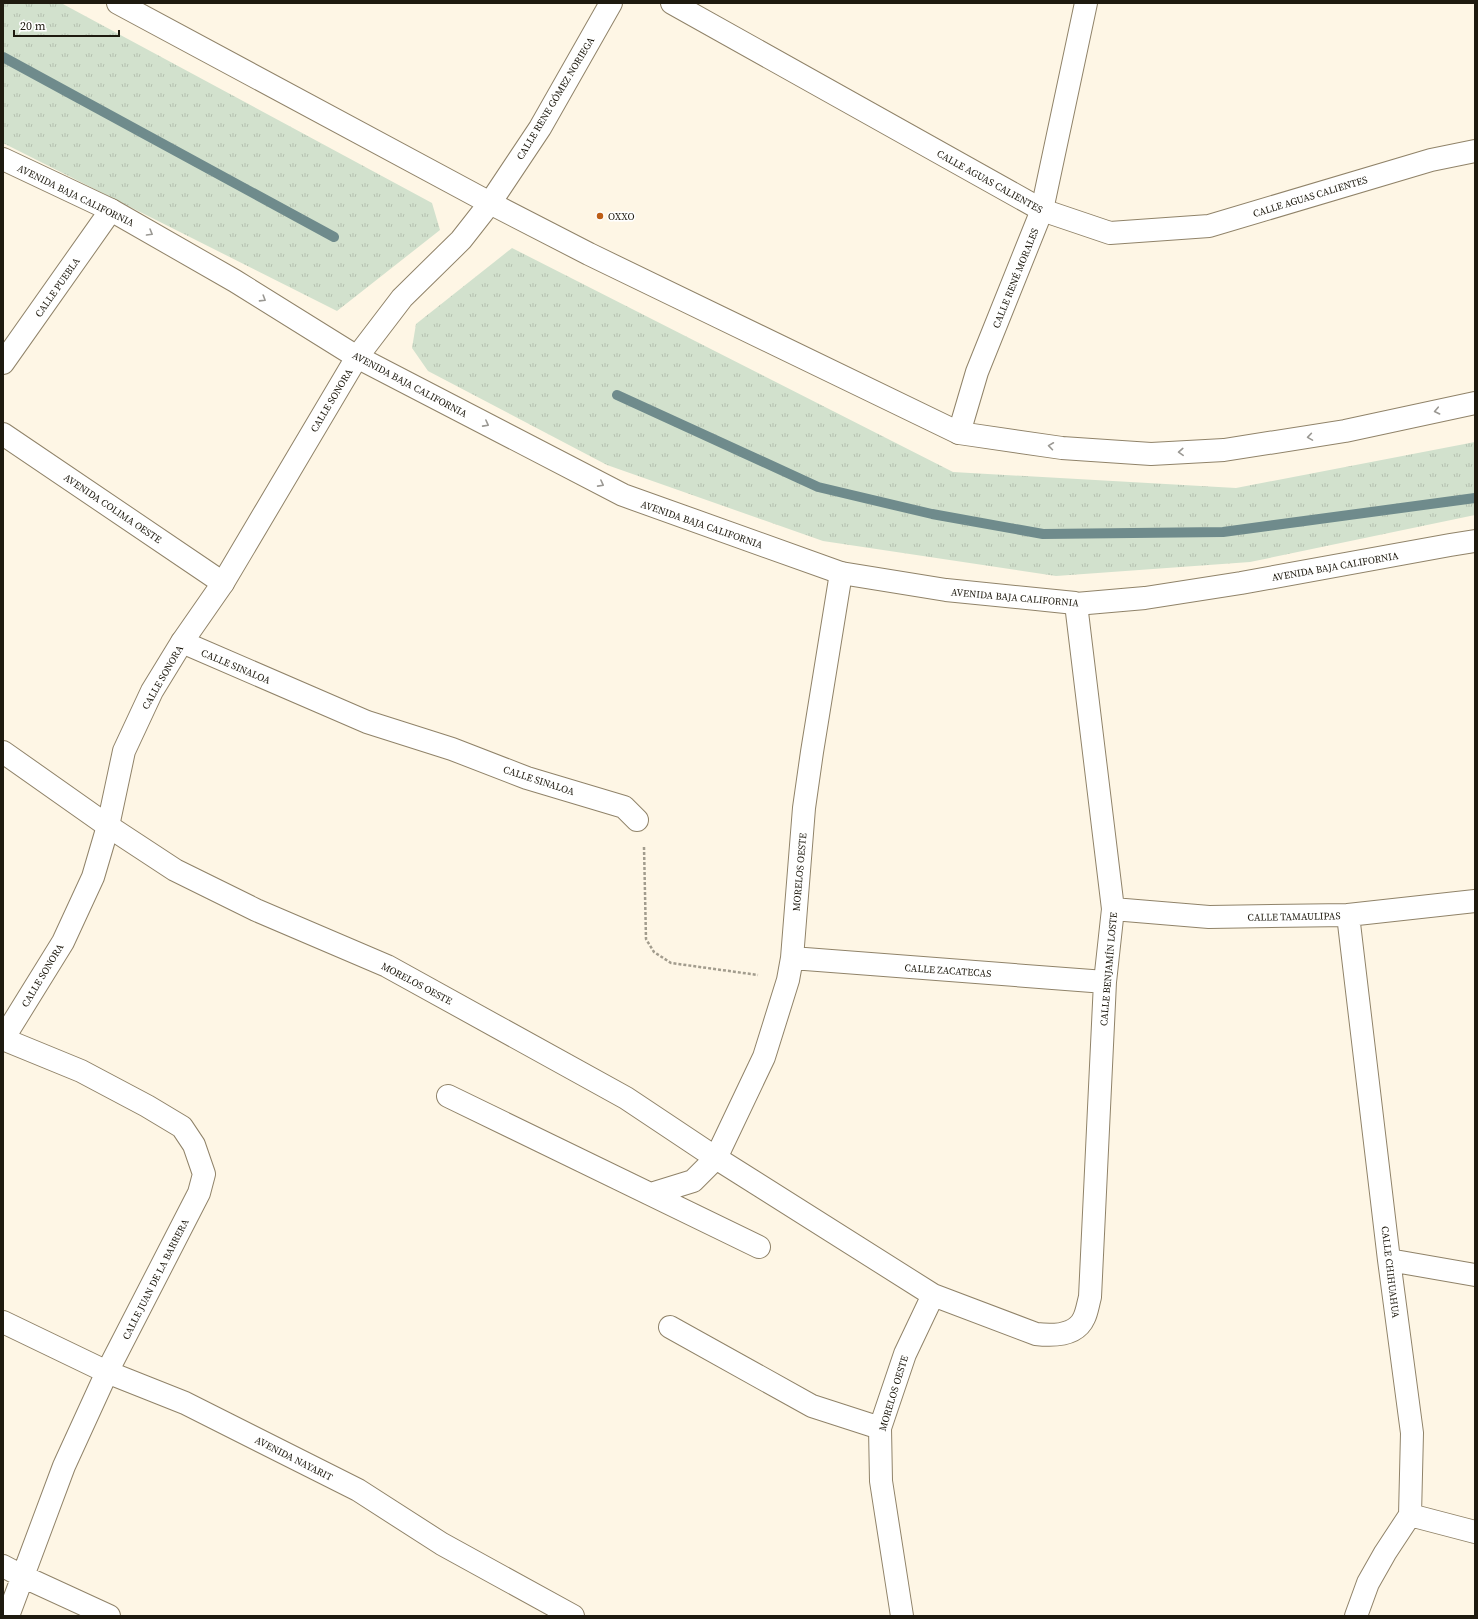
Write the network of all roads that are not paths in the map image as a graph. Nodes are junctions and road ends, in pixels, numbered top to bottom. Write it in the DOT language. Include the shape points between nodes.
graph roads {
  1 [pos="118,3"];
  2 [pos="611,3"];
  3 [pos="672,3"];
  4 [pos="1086,3"];
  5 [pos="1475,151"];
  6 [pos="3,160"];
  7 [pos="490,203"];
  8 [pos="111,210"];
  9 [pos="1042,210"];
  10 [pos="357,357"];
  11 [pos="3,363"];
  12 [pos="1475,403"];
  13 [pos="959,433"];
  14 [pos="3,434"];
  15 [pos="1475,541"];
  16 [pos="841,573"];
  17 [pos="223,583"];
  18 [pos="1076,604"];
  19 [pos="182,642"];
  20 [pos="3,752"];
  21 [pos="637,820"];
  22 [pos="108,826"];
  23 [pos="1475,901"];
  24 [pos="1113,909"];
  25 [pos="1348,915"];
  26 [pos="792,958"];
  27 [pos="1104,982"];
  28 [pos="3,1039"];
  29 [pos="448,1096"];
  30 [pos="716,1158"];
  31 [pos="651,1194"];
  32 [pos="759,1247"];
  33 [pos="1389,1260"];
  34 [pos="1475,1275"];
  35 [pos="933,1295"];
  36 [pos="3,1322"];
  37 [pos="670,1327"];
  38 [pos="1072,1331"];
  39 [pos="107,1372"];
  40 [pos="880,1428"];
  41 [pos="1410,1515"];
  42 [pos="1475,1532"];
  43 [pos="3,1566"];
  44 [pos="22,1576"];
  45 [pos="8,1616"];
  46 [pos="109,1616"];
  47 [pos="573,1616"];
  48 [pos="902,1616"];
  49 [pos="1356,1616"];
  1 -- 7 [label="street"];
  2 -- 7 [label="street, CALLE RENE GÓMEZ NORIEGA" via="540,128"];
  3 -- 9 [label="street, CALLE AGUAS CALIENTES"];
  4 -- 9 [label="street, CALLE RENÉ MORALES"];
  5 -- 9 [label="street, CALLE AGUAS CALIENTES" via="1431,160 1209,226 1110,233"];
  6 -- 8 [label="street, AVENIDA BAJA CALIFORNIA"];
  7 -- 10 [label="street, CALLE RENE GÓMEZ NORIEGA" via="461,240 402,298"];
  7 -- 13 [label="street" via="589,254"];
  8 -- 10 [label="street, AVENIDA BAJA CALIFORNIA, one-way" via="234,281"];
  8 -- 11 [label="street, CALLE PUEBLA"];
  9 -- 13 [label="street, CALLE RENÉ MORALES" via="977,372"];
  10 -- 16 [label="street, AVENIDA BAJA CALIFORNIA, one-way" via="623,495"];
  10 -- 17 [label="street, CALLE SONORA"];
  12 -- 13 [label="street, one-way" via="1345,432 1224,450 1151,454 1077,449"];
  14 -- 17 [label="street, AVENIDA COLIMA OESTE"];
  15 -- 18 [label="street, AVENIDA BAJA CALIFORNIA" via="1241,583 1145,598"];
  16 -- 18 [label="street, AVENIDA BAJA CALIFORNIA" via="946,590"];
  16 -- 26 [label="street, MORELOS OESTE" via="807,788"];
  17 -- 19 [label="street, CALLE SONORA"];
  18 -- 24 [label="street, CALLE BENJAMÍN LOSTE"];
  19 -- 21 [label="street, CALLE SINALOA" via="367,722 452,749 527,778 624,807"];
  19 -- 22 [label="street, CALLE SONORA" via="152,691 124,751"];
  20 -- 22 [label="street, MORELOS OESTE"];
  22 -- 28 [label="street, CALLE SONORA" via="93,877 62,942"];
  22 -- 30 [label="street, MORELOS OESTE" via="182,874 256,910 394,970 626,1098"];
  23 -- 25 [label="street, CALLE TAMAULIPAS"];
  24 -- 25 [label="street, CALLE TAMAULIPAS" via="1209,917"];
  24 -- 27 [label="street, CALLE BENJAMÍN LOSTE"];
  25 -- 33 [label="street, CALLE CHIHUAHUA"];
  26 -- 27 [label="street, CALLE ZACATECAS"];
  26 -- 30 [label="street, MORELOS OESTE" via="788,980 764,1058"];
  27 -- 38 [label="street, CALLE BENJAMÍN LOSTE" via="1090,1297 1084,1319"];
  28 -- 39 [label="street, CALLE JUAN DE LA BARRERA" via="81,1071 147,1106 182,1127 199,1156 204,1174 199,1193"];
  29 -- 31 [label="street"];
  30 -- 31 [label="street" via="693,1181"];
  30 -- 35 [label="street, MORELOS OESTE"];
  31 -- 32 [label="street"];
  33 -- 34 [label="street"];
  33 -- 41 [label="street, CALLE CHIHUAHUA" via="1412,1433"];
  35 -- 38 [label="street, MORELOS OESTE" via="1036,1334 1053,1336"];
  35 -- 40 [label="street, MORELOS OESTE" via="905,1354"];
  36 -- 39 [label="street, AVENIDA NAYARIT"];
  37 -- 40 [label="street" via="812,1406"];
  39 -- 44 [label="street, CALLE JUAN DE LA BARRERA" via="64,1466"];
  39 -- 47 [label="street, AVENIDA NAYARIT" via="185,1403 358,1490 442,1544"];
  40 -- 48 [label="street, MORELOS OESTE" via="881,1481"];
  41 -- 42 [label="street"];
  41 -- 49 [label="street" via="1368,1583"];
  43 -- 44 [label="street"];
  44 -- 45 [label="street, CALLE JUAN DE LA BARRERA"];
  44 -- 46 [label="street"];
}
